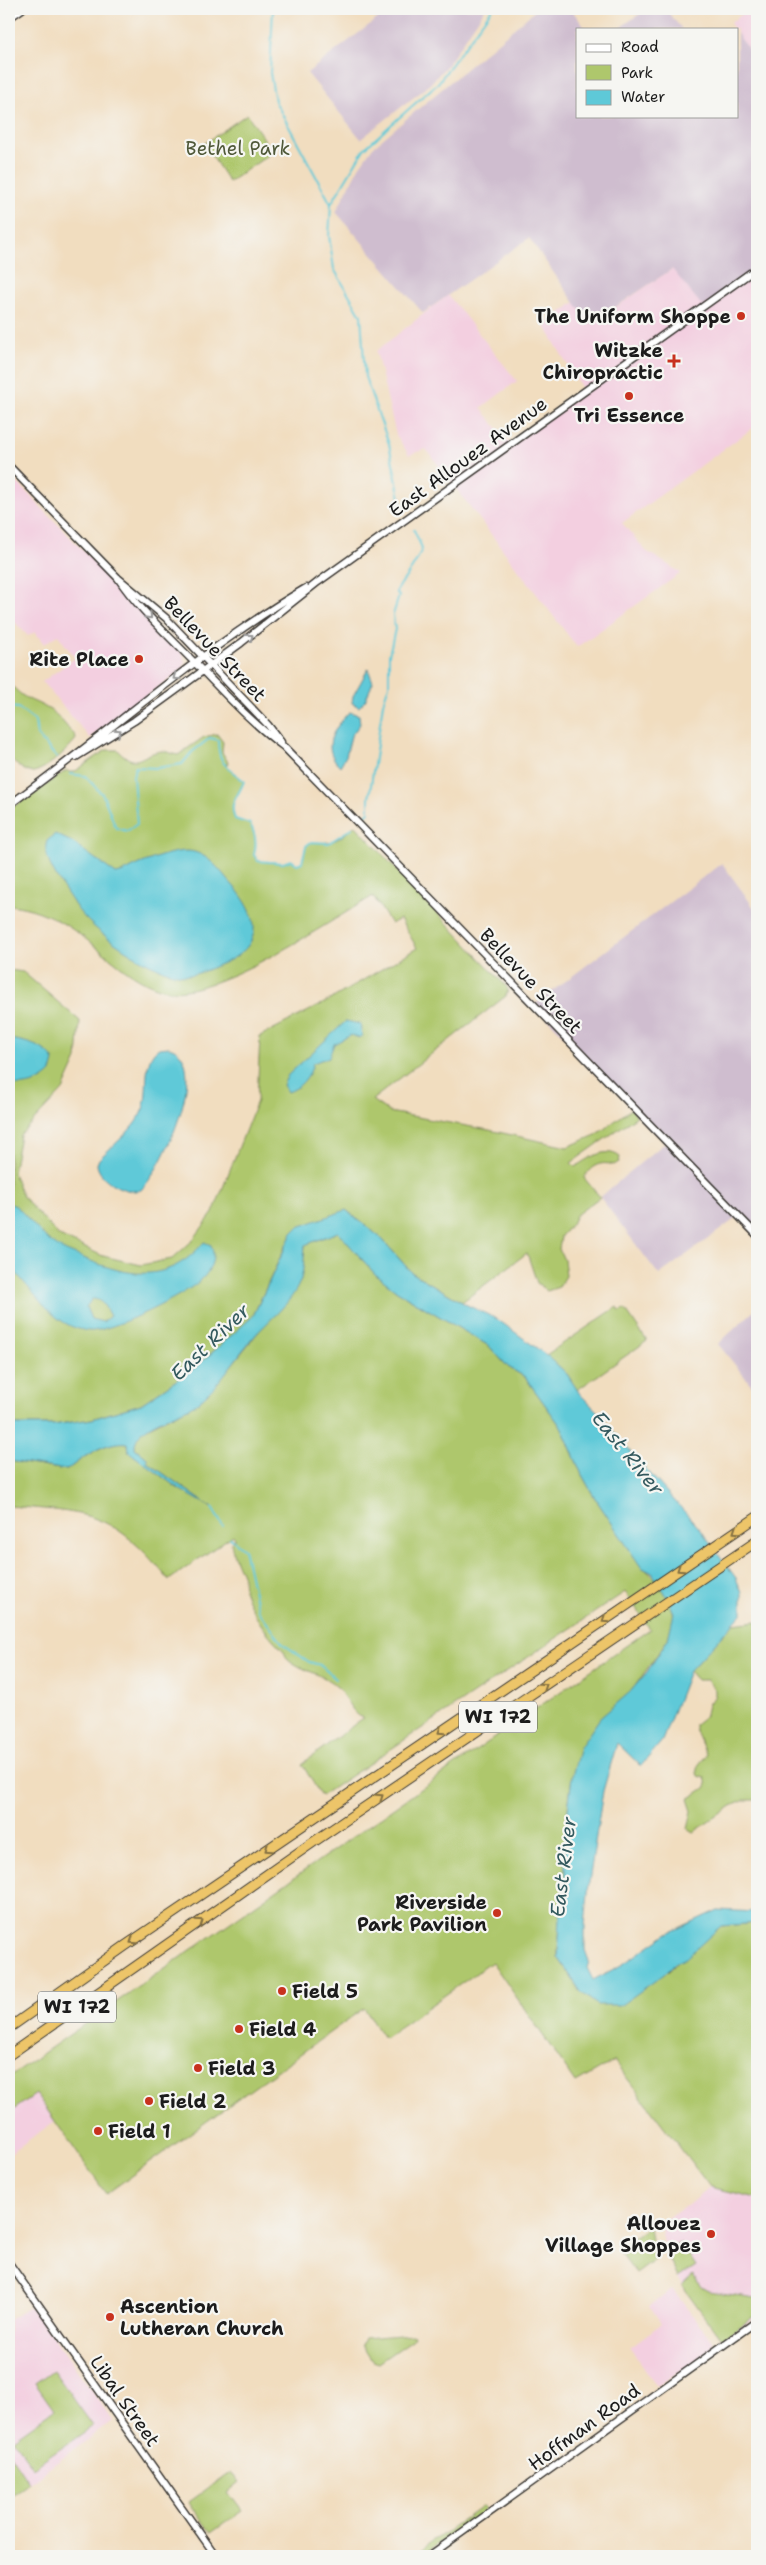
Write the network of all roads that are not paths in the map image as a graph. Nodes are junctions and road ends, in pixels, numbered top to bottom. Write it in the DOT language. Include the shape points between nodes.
graph roads {
  1 [pos="22,9"];
  2 [pos="9,18"];
  3 [pos="757,268"];
  4 [pos="9,466"];
  5 [pos="118,578"];
  6 [pos="318,582"];
  7 [pos="204,658"];
  8 [pos="196,663"];
  9 [pos="211,666"];
  10 [pos="203,672"];
  11 [pos="284,748"];
  12 [pos="76,756"];
  13 [pos="9,806"];
  14 [pos="757,1235"];
  15 [pos="757,1517"];
  16 [pos="757,1541"];
  17 [pos="9,2028"];
  18 [pos="9,2056"];
  19 [pos="9,2263"];
  20 [pos="757,2321"];
  21 [pos="216,2556"];
  22 [pos="429,2556"];
  1 -- 2 [label="street"];
  3 -- 6 [label="street, East Allouez Avenue"];
  4 -- 5 [label="street, Bellevue Street"];
  5 -- 7 [label="street, Bellevue Street" via="151,604"];
  5 -- 8 [label="street, Bellevue Street, one-way" via="139,606"];
  6 -- 7 [label="street, East Allouez Avenue" via="283,602"];
  9 -- 6 [label="street, East Allouez Avenue, one-way"];
  7 -- 8 [label="street, East Allouez Avenue"];
  7 -- 9 [label="street, Bellevue Street"];
  8 -- 10 [label="street, Bellevue Street"];
  8 -- 12 [label="street, East Allouez Avenue, one-way"];
  9 -- 10 [label="street, East Allouez Avenue"];
  9 -- 11 [label="street, Bellevue Street" via="268,725"];
  10 -- 11 [label="street, Bellevue Street"];
  12 -- 10 [label="street, East Allouez Avenue, one-way" via="134,722"];
  11 -- 14 [label="street, Bellevue Street"];
  12 -- 13 [label="street, East Allouez Avenue"];
  15 -- 17 [label="highway, WI 172, one-way"];
  18 -- 16 [label="highway, WI 172, one-way" via="312,1843"];
  19 -- 21 [label="street, Libal Street"];
  20 -- 22 [label="street, Hoffman Road"];
}
